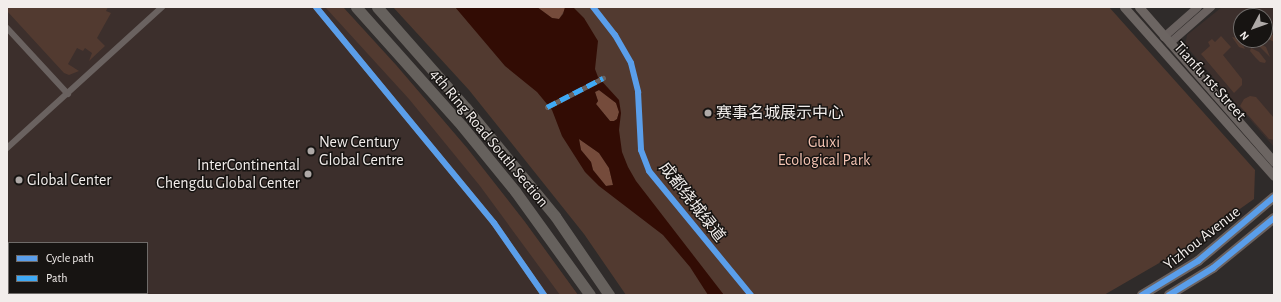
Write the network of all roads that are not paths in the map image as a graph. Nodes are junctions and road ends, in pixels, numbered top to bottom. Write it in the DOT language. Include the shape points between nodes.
graph roads {
  1 [pos="162,7"];
  2 [pos="316,7"];
  3 [pos="356,7"];
  4 [pos="376,7"];
  5 [pos="1124,7"];
  6 [pos="1139,7"];
  7 [pos="1198,7"];
  8 [pos="1211,7"];
  9 [pos="7,28"];
  10 [pos="1167,40"];
  11 [pos="603,78"];
  12 [pos="68,94"];
  13 [pos="547,107"];
  14 [pos="7,148"];
  15 [pos="1274,162"];
  16 [pos="1274,176"];
  17 [pos="1274,197"];
  18 [pos="1274,218"];
  19 [pos="544,295"];
  20 [pos="590,295"];
  21 [pos="609,295"];
  22 [pos="1142,295"];
  23 [pos="1169,295"];
  1 -- 12 [label="street"];
  2 -- 19 [label="street" via="494,222"];
  3 -- 20 [label="highway, 4th Ring Road South Section" via="516,191"];
  4 -- 21 [label="highway, 4th Ring Road South Section" via="466,108 555,216"];
  5 -- 16 [label="main road, Tianfu 1st Street"];
  6 -- 10 [label="main road, Tianfu 1st Street"];
  7 -- 10 [label="street"];
  8 -- 10 [label="street"];
  9 -- 12 [label="street"];
  10 -- 15 [label="main road, Tianfu 1st Street"];
  11 -- 13 [label="street"];
  12 -- 14 [label="street"];
  17 -- 22 [label="main road, Yizhou Avenue" via="1198,261"];
  18 -- 23 [label="main road, Yizhou Avenue" via="1213,268"];
}
